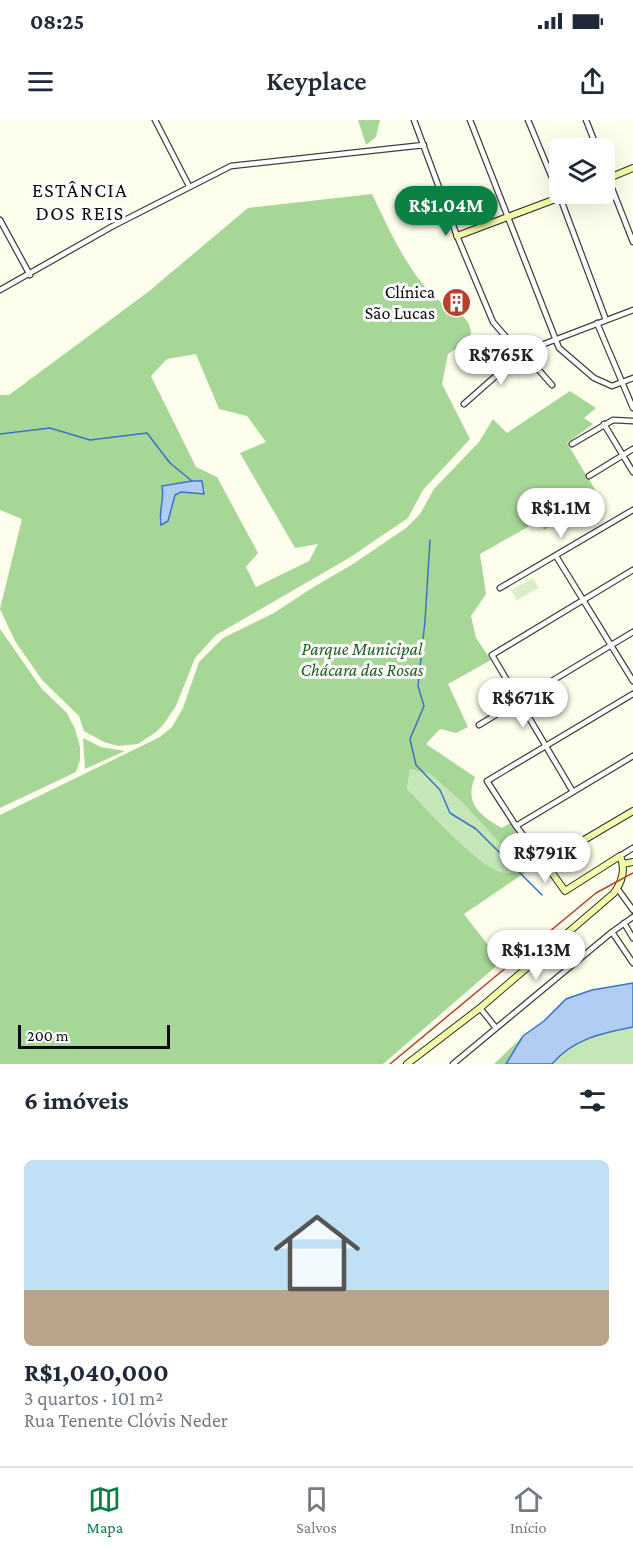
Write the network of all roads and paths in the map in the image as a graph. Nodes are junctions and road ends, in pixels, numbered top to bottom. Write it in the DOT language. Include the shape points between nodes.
graph roads {
  1 [pos="155,120"];
  2 [pos="414,120"];
  3 [pos="470,120"];
  4 [pos="528,120"];
  5 [pos="586,120"];
  6 [pos="593,138"];
  7 [pos="424,146"];
  8 [pos="633,168"];
  9 [pos="549,171"];
  10 [pos="615,175"];
  11 [pos="189,186"];
  12 [pos="615,200"];
  13 [pos="549,201"];
  14 [pos="563,204"];
  15 [pos="509,216"];
  16 [pos="0,220"];
  17 [pos="457,236"];
  18 [pos="633,242"];
  19 [pos="30,275"];
  20 [pos="0,290"];
  21 [pos="633,310"];
  22 [pos="606,320"];
  23 [pos="597,323"];
  24 [pos="507,337"];
  25 [pos="555,340"];
  26 [pos="523,352"];
  27 [pos="633,378"];
  28 [pos="622,382"];
  29 [pos="552,385"];
  30 [pos="631,395"];
  31 [pos="464,404"];
  32 [pos="633,408"];
  33 [pos="633,421"];
  34 [pos="604,423"];
  35 [pos="572,444"];
  36 [pos="633,449"];
  37 [pos="623,455"];
  38 [pos="633,472"];
  39 [pos="589,476"];
  40 [pos="633,510"];
  41 [pos="556,556"];
  42 [pos="633,570"];
  43 [pos="500,588"];
  44 [pos="583,600"];
  45 [pos="633,632"];
  46 [pos="611,645"];
  47 [pos="633,681"];
  48 [pos="633,694"];
  49 [pos="519,701"];
  50 [pos="479,725"];
  51 [pos="546,746"];
  52 [pos="633,756"];
  53 [pos="573,792"];
  54 [pos="633,811"];
  55 [pos="516,826"];
  56 [pos="633,848"];
  57 [pos="620,856"];
  58 [pos="633,862"];
  59 [pos="545,863"];
  60 [pos="623,864"];
  61 [pos="617,888"];
  62 [pos="633,910"];
  63 [pos="633,917"];
  64 [pos="624,923"];
  65 [pos="612,932"];
  66 [pos="633,938"];
  67 [pos="633,963"];
  68 [pos="480,1008"];
  69 [pos="496,1028"];
  70 [pos="407,1064"];
  71 [pos="453,1064"];
  1 -- 11 [label="street"];
  2 -- 7 [label="street"];
  3 -- 15 [label="street"];
  4 -- 9 [label="street"];
  5 -- 6 [label="street"];
  7 -- 11 [label="street" via="231,166"];
  7 -- 17 [label="street"];
  8 -- 10 [label="street"];
  11 -- 19 [label="street"];
  12 -- 18 [label="street"];
  13 -- 15 [label="street"];
  14 -- 22 [label="street"];
  15 -- 17 [label="street"];
  15 -- 25 [label="street"];
  16 -- 19 [label="street"];
  17 -- 24 [label="street" via="492,321"];
  19 -- 20 [label="street"];
  21 -- 22 [label="street"];
  22 -- 23 [label="street"];
  23 -- 25 [label="street"];
  23 -- 28 [label="street"];
  25 -- 26 [label="street"];
  25 -- 28 [label="street" via="594,378 612,386"];
  26 -- 29 [label="street"];
  26 -- 31 [label="street"];
  27 -- 28 [label="street"];
  28 -- 30 [label="street"];
  30 -- 32 [label="street"];
  33 -- 34 [label="street"];
  34 -- 35 [label="street"];
  34 -- 37 [label="street"];
  36 -- 37 [label="street"];
  37 -- 38 [label="street"];
  37 -- 39 [label="street"];
  40 -- 41 [label="street"];
  41 -- 43 [label="street"];
  41 -- 44 [label="street"];
  42 -- 44 [label="street"];
  44 -- 46 [label="street"];
  44 -- 49 [label="street" via="492,654"];
  45 -- 46 [label="street"];
  46 -- 47 [label="street"];
  46 -- 49 [label="street"];
  48 -- 51 [label="street"];
  49 -- 50 [label="street"];
  49 -- 51 [label="street"];
  51 -- 53 [label="street"];
  51 -- 55 [label="street" via="488,781"];
  52 -- 53 [label="street"];
  53 -- 55 [label="street"];
  54 -- 59 [label="street"];
  55 -- 59 [label="street"];
  56 -- 57 [label="street"];
  57 -- 59 [label="street" via="565,891"];
  57 -- 60 [label="street"];
  58 -- 60 [label="street"];
  60 -- 61 [label="street"];
  61 -- 62 [label="street"];
  61 -- 68 [label="street"];
  63 -- 64 [label="street"];
  64 -- 65 [label="street"];
  64 -- 66 [label="street"];
  65 -- 67 [label="street"];
  65 -- 69 [label="street"];
  68 -- 69 [label="street"];
  68 -- 70 [label="street"];
  69 -- 71 [label="street"];
}
